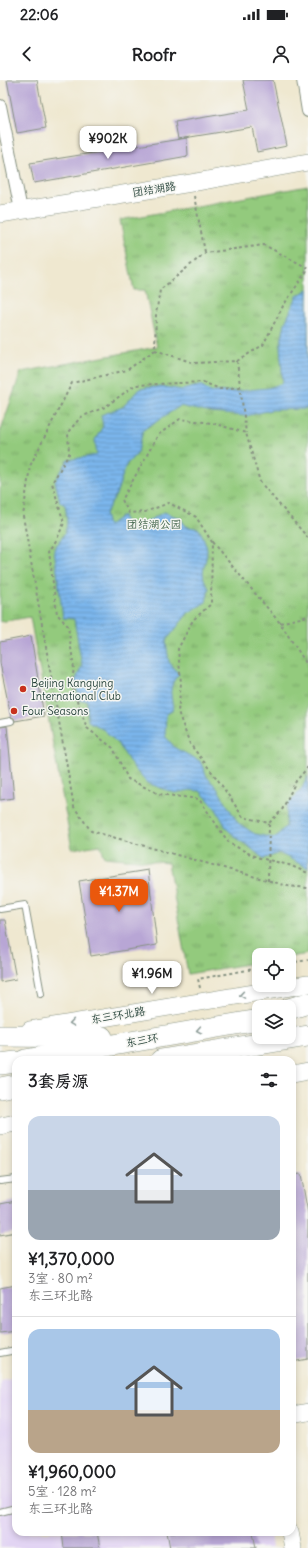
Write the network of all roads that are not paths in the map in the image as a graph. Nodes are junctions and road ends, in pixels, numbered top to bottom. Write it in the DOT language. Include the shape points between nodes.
graph roads {
  1 [pos="303,80"];
  2 [pos="0,106"];
  3 [pos="308,111"];
  4 [pos="308,162"];
  5 [pos="21,210"];
  6 [pos="0,214"];
  7 [pos="10,721"];
  8 [pos="0,723"];
  9 [pos="0,909"];
  10 [pos="308,984"];
  11 [pos="41,994"];
  12 [pos="308,1003"];
  13 [pos="296,1007"];
  14 [pos="308,1012"];
  15 [pos="296,1014"];
  16 [pos="252,1021"];
  17 [pos="0,1035"];
  18 [pos="308,1036"];
  19 [pos="156,1038"];
  20 [pos="216,1050"];
  21 [pos="49,1056"];
  22 [pos="183,1056"];
  23 [pos="205,1056"];
  24 [pos="12,1062"];
  25 [pos="0,1064"];
  26 [pos="308,1072"];
  27 [pos="296,1074"];
  28 [pos="12,1086"];
  29 [pos="0,1088"];
  30 [pos="12,1124"];
  31 [pos="0,1126"];
  32 [pos="12,1180"];
  33 [pos="0,1181"];
  34 [pos="12,1350"];
  35 [pos="0,1352"];
  36 [pos="308,1412"];
  37 [pos="296,1414"];
  38 [pos="12,1509"];
  39 [pos="0,1512"];
  40 [pos="290,1536"];
  41 [pos="292,1548"];
  1 -- 3 [label="street"];
  2 -- 5 [label="street"];
  4 -- 5 [label="street, 团结湖路"];
  5 -- 6 [label="street, 团结湖路"];
  7 -- 8 [label="lane"];
  9 -- 11 [label="lane" via="25,905"];
  10 -- 17 [label="street, 东三环北路, one-way"];
  12 -- 13 [label="highway"];
  14 -- 15 [label="highway"];
  16 -- 19 [label="highway, 东三环, one-way"];
  17 -- 19 [label="highway"];
  18 -- 20 [label="highway, 东三环"];
  19 -- 21 [label="highway, 东三环"];
  20 -- 22 [label="highway, 东三环"];
  20 -- 23 [label="highway"];
  24 -- 25 [label="highway"];
  26 -- 27 [label="street"];
  28 -- 29 [label="highway"];
  30 -- 31 [label="street"];
  32 -- 33 [label="lane"];
  34 -- 35 [label="lane"];
  36 -- 37 [label="street"];
  38 -- 39 [label="lane"];
  40 -- 41 [label="street"];
}
